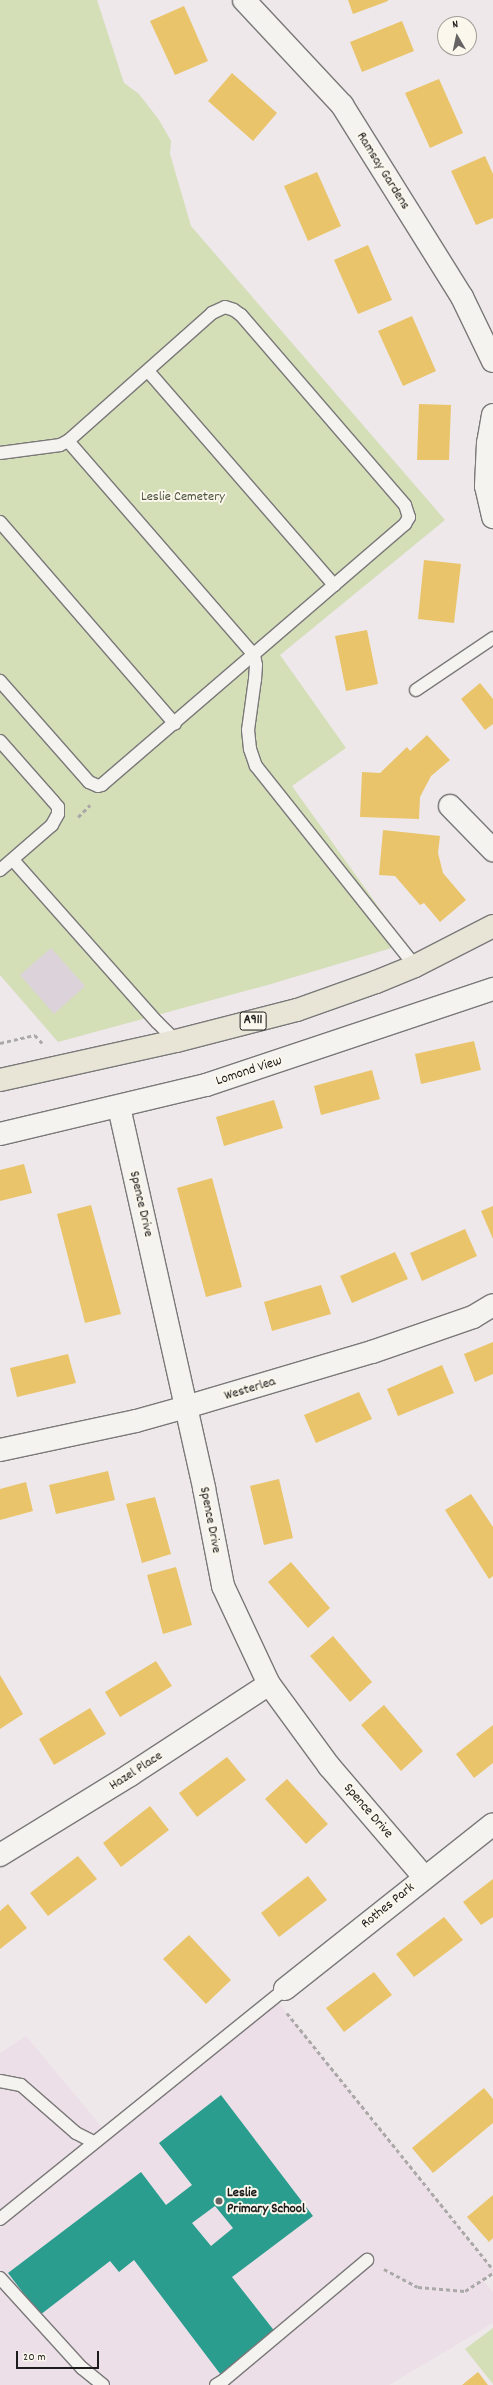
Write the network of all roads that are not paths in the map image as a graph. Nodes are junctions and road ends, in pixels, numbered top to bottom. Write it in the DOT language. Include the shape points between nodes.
graph roads {
  1 [pos="244,0"];
  2 [pos="493,361"];
  3 [pos="148,371"];
  4 [pos="493,415"];
  5 [pos="68,441"];
  6 [pos="0,453"];
  7 [pos="493,517"];
  8 [pos="0,522"];
  9 [pos="334,585"];
  10 [pos="493,638"];
  11 [pos="254,655"];
  12 [pos="0,681"];
  13 [pos="416,690"];
  14 [pos="174,724"];
  15 [pos="0,741"];
  16 [pos="450,806"];
  17 [pos="493,850"];
  18 [pos="13,860"];
  19 [pos="0,870"];
  20 [pos="493,926"];
  21 [pos="415,966"];
  22 [pos="493,989"];
  23 [pos="176,1041"];
  24 [pos="0,1080"];
  25 [pos="119,1107"];
  26 [pos="0,1134"];
  27 [pos="493,1305"];
  28 [pos="186,1408"];
  29 [pos="0,1450"];
  30 [pos="269,1684"];
  31 [pos="493,1824"];
  32 [pos="0,1853"];
  33 [pos="424,1877"];
  34 [pos="279,1993"];
  35 [pos="0,2081"];
  36 [pos="94,2142"];
  37 [pos="0,2218"];
  38 [pos="367,2260"];
  39 [pos="0,2278"];
  40 [pos="103,2385"];
  41 [pos="216,2385"];
  1 -- 2 [label="street, Ramsay Gardens" via="342,105 462,297"];
  3 -- 5 [label="lane"];
  3 -- 9 [label="lane"];
  3 -- 9 [label="lane" via="218,309 225,307 234,310 251,326 409,510 405,524"];
  4 -- 7 [label="street" via="488,443 486,486"];
  5 -- 6 [label="lane" via="60,445"];
  5 -- 11 [label="lane"];
  8 -- 14 [label="lane"];
  9 -- 11 [label="lane"];
  10 -- 13 [label="lane"];
  11 -- 14 [label="lane"];
  11 -- 21 [label="lane" via="255,679 248,730 250,749 256,766"];
  12 -- 14 [label="lane" via="89,782 98,786 108,782"];
  15 -- 18 [label="lane" via="58,807 58,814 52,825"];
  16 -- 17 [label="street"];
  18 -- 19 [label="lane"];
  18 -- 23 [label="lane"];
  20 -- 21 [label="main road, A911"];
  21 -- 23 [label="main road, A911" via="297,1010"];
  22 -- 25 [label="street, Lomond View" via="243,1073"];
  23 -- 24 [label="main road, A911"];
  25 -- 26 [label="street, Lomond View"];
  25 -- 28 [label="street, Spence Drive"];
  27 -- 28 [label="street, Westerlea" via="473,1317 372,1352"];
  28 -- 29 [label="street, Westerlea"];
  28 -- 30 [label="street, Spence Drive" via="223,1586"];
  30 -- 32 [label="street, Hazel Place" via="130,1776"];
  30 -- 33 [label="street, Spence Drive" via="329,1766"];
  31 -- 33 [label="street, Rothes Park"];
  33 -- 34 [label="street, Rothes Park"];
  34 -- 36 [label="lane"];
  35 -- 36 [label="lane" via="22,2084 76,2133"];
  36 -- 37 [label="lane"];
  38 -- 41 [label="lane"];
  39 -- 40 [label="lane" via="82,2368"];
}
